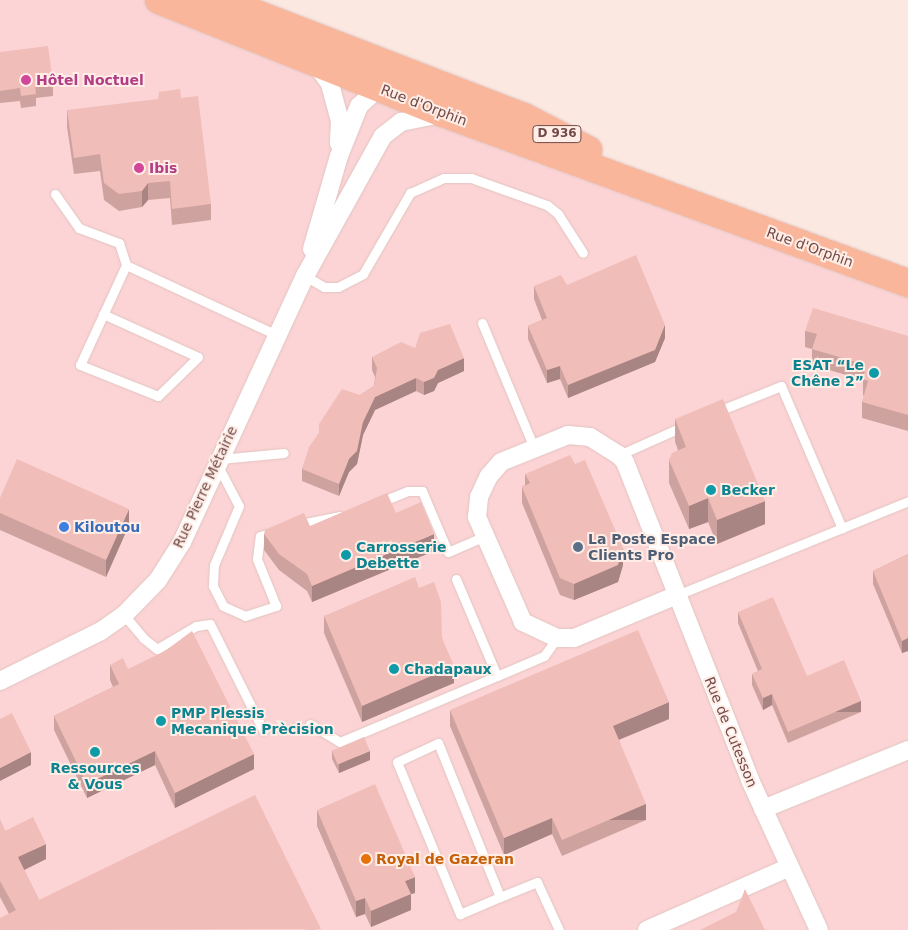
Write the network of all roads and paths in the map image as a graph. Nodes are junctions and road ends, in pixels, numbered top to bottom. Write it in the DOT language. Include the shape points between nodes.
graph roads {
  1 [pos="159,0"];
  2 [pos="204,0"];
  3 [pos="311,58"];
  4 [pos="418,76"];
  5 [pos="378,88"];
  6 [pos="443,113"];
  7 [pos="339,156"];
  8 [pos="55,194"];
  9 [pos="691,204"];
  10 [pos="584,253"];
  11 [pos="126,265"];
  12 [pos="305,276"];
  13 [pos="906,282"];
  14 [pos="103,314"];
  15 [pos="482,324"];
  16 [pos="277,335"];
  17 [pos="708,416"];
  18 [pos="699,419"];
  19 [pos="534,448"];
  20 [pos="284,453"];
  21 [pos="619,454"];
  22 [pos="219,462"];
  23 [pos="908,501"];
  24 [pos="368,508"];
  25 [pos="352,514"];
  26 [pos="842,528"];
  27 [pos="485,536"];
  28 [pos="456,579"];
  29 [pos="677,595"];
  30 [pos="124,615"];
  31 [pos="557,638"];
  32 [pos="497,676"];
  33 [pos="0,681"];
  34 [pos="310,724"];
  35 [pos="263,730"];
  36 [pos="908,750"];
  37 [pos="764,809"];
  38 [pos="790,867"];
  39 [pos="500,897"];
  40 [pos="559,930"];
  41 [pos="647,930"];
  42 [pos="819,930"];
  1 -- 3 [label="main road, Rue d'Orphin / D 936"];
  2 -- 4 [label="main road, Rue d'Orphin / D 936" via="233,5"];
  3 -- 5 [label="main road, Rue d'Orphin / D 936"];
  3 -- 7 [label="street, Rue Pierre Métairie" via="330,84 340,121"];
  4 -- 5 [label="street, Rue Pierre Métairie"];
  4 -- 9 [label="main road, Rue d'Orphin / D 936" via="524,118"];
  5 -- 6 [label="main road, Rue d'Orphin / D 936"];
  5 -- 7 [label="street, Rue Pierre Métairie" via="359,106"];
  6 -- 9 [label="main road, Rue d'Orphin / D 936"];
  6 -- 12 [label="street, Rue Pierre Métairie" via="400,122 383,136"];
  7 -- 12 [label="street, Rue Pierre Métairie"];
  8 -- 11 [label="lane" via="78,228 119,243"];
  9 -- 13 [label="main road, Rue d'Orphin / D 936"];
  10 -- 12 [label="lane" via="558,214 547,205 472,178 444,178 410,193 363,274 338,287 324,287"];
  11 -- 14 [label="lane"];
  11 -- 16 [label="lane"];
  12 -- 16 [label="street, Rue Pierre Métairie"];
  14 -- 14 [label="lane" via="80,365 158,396 198,357"];
  15 -- 19 [label="lane"];
  16 -- 22 [label="street, Rue Pierre Métairie"];
  17 -- 26 [label="lane" via="781,386"];
  18 -- 21 [label="lane"];
  19 -- 21 [label="street" via="568,435 590,437"];
  19 -- 27 [label="street" via="501,462 489,476 479,497 477,517"];
  20 -- 22 [label="lane"];
  21 -- 29 [label="street, Rue de Cutesson" via="625,462"];
  22 -- 25 [label="lane" via="239,506 214,565 213,586 223,606 245,616 276,606 257,559 260,536 311,521"];
  22 -- 30 [label="street, Rue Pierre Métairie" via="182,542 158,580"];
  23 -- 26 [label="lane"];
  24 -- 27 [label="lane" via="408,491 422,491 448,552"];
  26 -- 29 [label="lane"];
  27 -- 31 [label="street" via="523,622"];
  28 -- 32 [label="lane"];
  29 -- 31 [label="street" via="574,638"];
  29 -- 37 [label="street, Rue de Cutesson"];
  30 -- 33 [label="street, Rue Pierre Métairie" via="100,631"];
  30 -- 35 [label="lane" via="143,638 158,649 196,626 210,624"];
  31 -- 32 [label="lane" via="544,656"];
  32 -- 34 [label="lane" via="340,742"];
  36 -- 37 [label="street"];
  37 -- 38 [label="street, Rue de Cutesson"];
  38 -- 41 [label="street"];
  38 -- 42 [label="street, Rue de Cutesson"];
  39 -- 39 [label="lane" via="460,914 397,762 438,743"];
  39 -- 40 [label="lane" via="536,882"];
}
